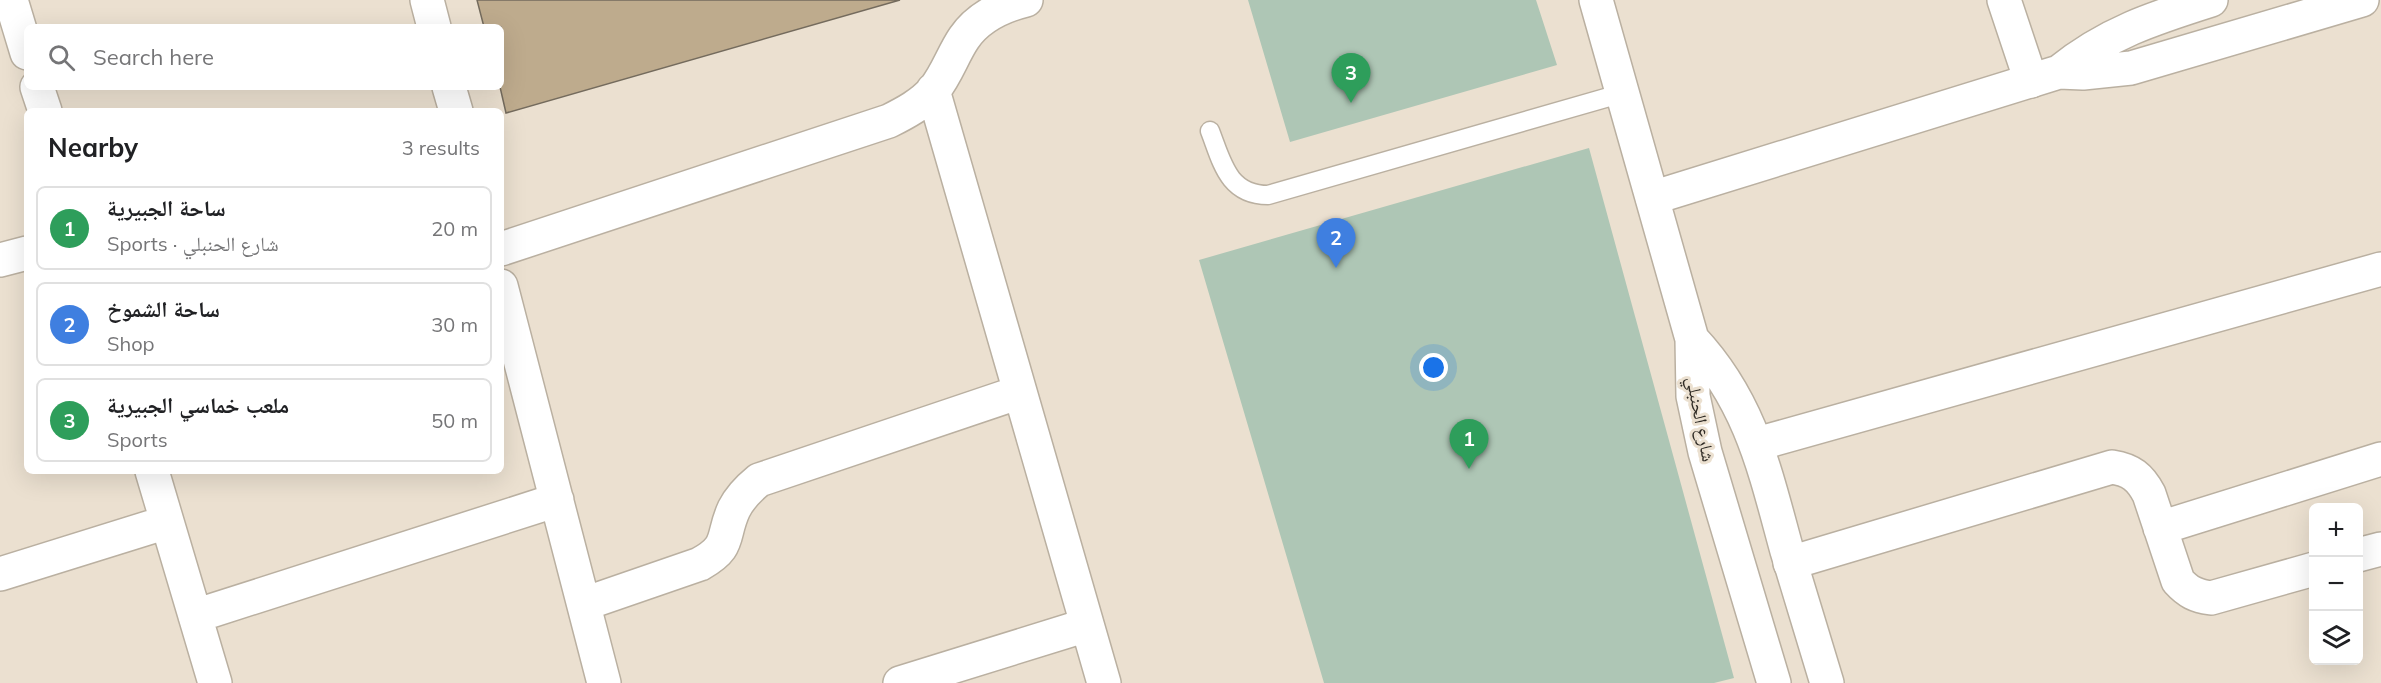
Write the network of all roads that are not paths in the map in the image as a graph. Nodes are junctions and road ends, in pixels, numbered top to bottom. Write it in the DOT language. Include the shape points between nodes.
graph roads {
  1 [pos="427,0"];
  2 [pos="1596,0"];
  3 [pos="2004,0"];
  4 [pos="2211,0"];
  5 [pos="2362,0"];
  6 [pos="13,1"];
  7 [pos="1010,2"];
  8 [pos="433,24"];
  9 [pos="24,41"];
  10 [pos="2045,76"];
  11 [pos="38,90"];
  12 [pos="450,90"];
  13 [pos="933,90"];
  14 [pos="1623,93"];
  15 [pos="44,108"];
  16 [pos="455,108"];
  17 [pos="1210,131"];
  18 [pos="1652,198"];
  19 [pos="504,248"];
  20 [pos="24,254"];
  21 [pos="0,261"];
  22 [pos="2381,269"];
  23 [pos="504,298"];
  24 [pos="1692,339"];
  25 [pos="1020,392"];
  26 [pos="1757,444"];
  27 [pos="2381,459"];
  28 [pos="153,474"];
  29 [pos="557,501"];
  30 [pos="167,522"];
  31 [pos="2160,528"];
  32 [pos="2381,549"];
  33 [pos="2363,554"];
  34 [pos="1791,562"];
  35 [pos="2309,569"];
  36 [pos="0,574"];
  37 [pos="584,604"];
  38 [pos="195,616"];
  39 [pos="1807,617"];
  40 [pos="1087,625"];
  41 [pos="1760,634"];
  42 [pos="215,683"];
  43 [pos="604,683"];
  44 [pos="900,683"];
  45 [pos="1104,683"];
  46 [pos="1774,683"];
  47 [pos="1827,683"];
  1 -- 8 [label="street"];
  2 -- 14 [label="street"];
  3 -- 10 [label="street"];
  4 -- 10 [label="street" via="2120,32"];
  5 -- 10 [label="street" via="2132,68"];
  6 -- 9 [label="street"];
  7 -- 13 [label="street" via="981,20 964,38"];
  10 -- 18 [label="street"];
  11 -- 15 [label="street"];
  12 -- 16 [label="street"];
  13 -- 19 [label="street" via="912,109 889,122"];
  13 -- 25 [label="street"];
  14 -- 17 [label="lane" via="1268,195 1248,192 1232,180"];
  14 -- 18 [label="street"];
  18 -- 24 [label="street"];
  20 -- 21 [label="street"];
  22 -- 26 [label="street"];
  23 -- 29 [label="street"];
  24 -- 26 [label="street, شارع الحنبلي" via="1725,381"];
  24 -- 41 [label="street, شارع الحنبلي" via="1693,396 1700,434"];
  25 -- 37 [label="street" via="759,480 743,494 733,511 725,541 715,555 700,564"];
  25 -- 40 [label="street"];
  26 -- 34 [label="street, شارع الحنبلي"];
  27 -- 31 [label="street"];
  28 -- 30 [label="street"];
  29 -- 37 [label="street"];
  29 -- 38 [label="street"];
  30 -- 36 [label="street"];
  30 -- 38 [label="street"];
  31 -- 34 [label="street" via="2144,483 2135,474 2112,467"];
  31 -- 35 [label="street" via="2178,580 2198,596 2211,598"];
  32 -- 33 [label="street"];
  34 -- 39 [label="street, شارع الحنبلي"];
  37 -- 43 [label="street"];
  38 -- 42 [label="street"];
  39 -- 41 [label="street"];
  39 -- 47 [label="street, شارع الحنبلي"];
  40 -- 44 [label="street"];
  40 -- 45 [label="street"];
  41 -- 46 [label="street, شارع الحنبلي"];
}
